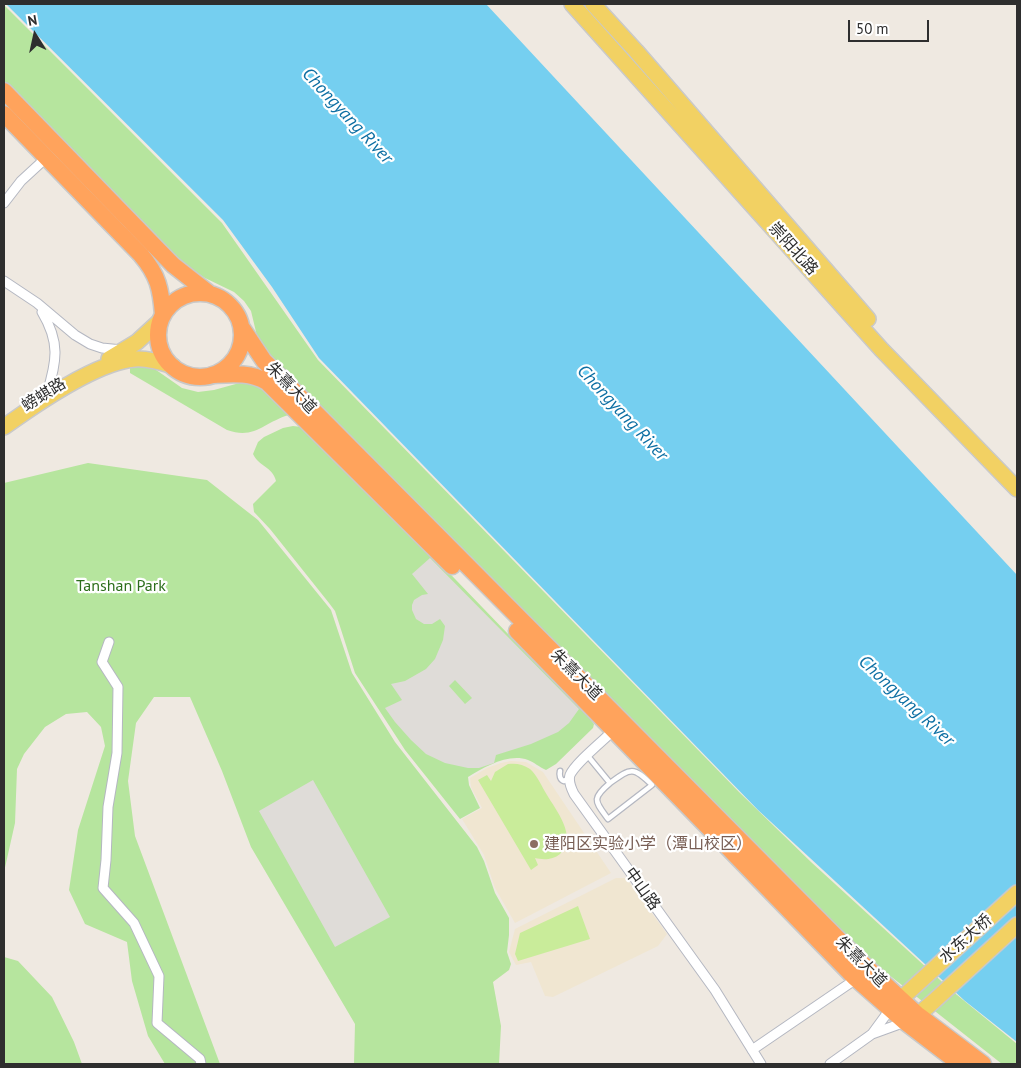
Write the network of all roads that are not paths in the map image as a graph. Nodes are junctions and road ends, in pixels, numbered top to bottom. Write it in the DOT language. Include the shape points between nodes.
graph roads {
  1 [pos="572,4"];
  2 [pos="592,4"];
  3 [pos="4,91"];
  4 [pos="4,114"];
  5 [pos="46,158"];
  6 [pos="4,203"];
  7 [pos="4,280"];
  8 [pos="210,294"];
  9 [pos="37,303"];
  10 [pos="162,318"];
  11 [pos="242,328"];
  12 [pos="125,350"];
  13 [pos="173,366"];
  14 [pos="86,373"];
  15 [pos="212,375"];
  16 [pos="47,393"];
  17 [pos="4,421"];
  18 [pos="4,427"];
  19 [pos="1017,476"];
  20 [pos="1017,489"];
  21 [pos="109,642"];
  22 [pos="617,726"];
  23 [pos="587,756"];
  24 [pos="560,771"];
  25 [pos="571,774"];
  26 [pos="610,784"];
  27 [pos="1017,893"];
  28 [pos="1017,925"];
  29 [pos="856,979"];
  30 [pos="895,1004"];
  31 [pos="911,1019"];
  32 [pos="872,1034"];
  33 [pos="752,1050"];
  34 [pos="202,1064"];
  35 [pos="761,1064"];
  36 [pos="830,1064"];
  37 [pos="960,1064"];
  38 [pos="983,1064"];
  1 -- 20 [label="main road, 崇阳北路" via="881,349"];
  2 -- 19 [label="main road, 崇阳北路" via="887,340"];
  3 -- 8 [label="highway" via="173,265"];
  4 -- 5 [label="highway"];
  5 -- 6 [label="street"];
  5 -- 10 [label="highway" via="152,269 162,297"];
  7 -- 9 [label="street"];
  8 -- 10 [label="highway" via="183,296 171,304"];
  8 -- 11 [label="highway" via="231,306"];
  9 -- 12 [label="street" via="90,344"];
  9 -- 16 [label="street" via="50,324 55,342 55,369"];
  10 -- 12 [label="main road"];
  10 -- 13 [label="highway" via="158,330 161,350"];
  11 -- 15 [label="highway" via="236,357 223,370"];
  11 -- 22 [label="highway, 朱熹大道" via="264,361"];
  12 -- 14 [label="main road"];
  13 -- 14 [label="main road" via="136,358"];
  13 -- 15 [label="highway" via="191,376"];
  14 -- 16 [label="main road, 螃蜞路"];
  14 -- 18 [label="main road"];
  15 -- 22 [label="highway, 朱熹大道" via="248,374 267,382"];
  16 -- 17 [label="main road, 螃蜞路"];
  21 -- 34 [label="street" via="102,662 118,687 117,753 108,807 103,888 134,924 159,976 158,1023"];
  22 -- 23 [label="street"];
  22 -- 29 [label="highway, 朱熹大道"];
  22 -- 30 [label="highway, 朱熹大道"];
  23 -- 25 [label="street"];
  23 -- 26 [label="lane"];
  24 -- 25 [label="lane" via="560,779 564,781"];
  25 -- 33 [label="street, 中山路" via="569,780 574,794 715,990"];
  26 -- 26 [label="lane" via="596,797 596,803 608,819 652,785 635,771 624,773"];
  27 -- 30 [label="main road, 水东大桥"];
  28 -- 31 [label="main road, 水东大桥"];
  29 -- 30 [label="highway, 朱熹大道"];
  29 -- 33 [label="street"];
  30 -- 31 [label="highway, 朱熹大道"];
  30 -- 32 [label="street"];
  31 -- 32 [label="street"];
  31 -- 37 [label="highway"];
  31 -- 38 [label="highway"];
  32 -- 36 [label="street"];
  33 -- 35 [label="street, 中山路"];
}
